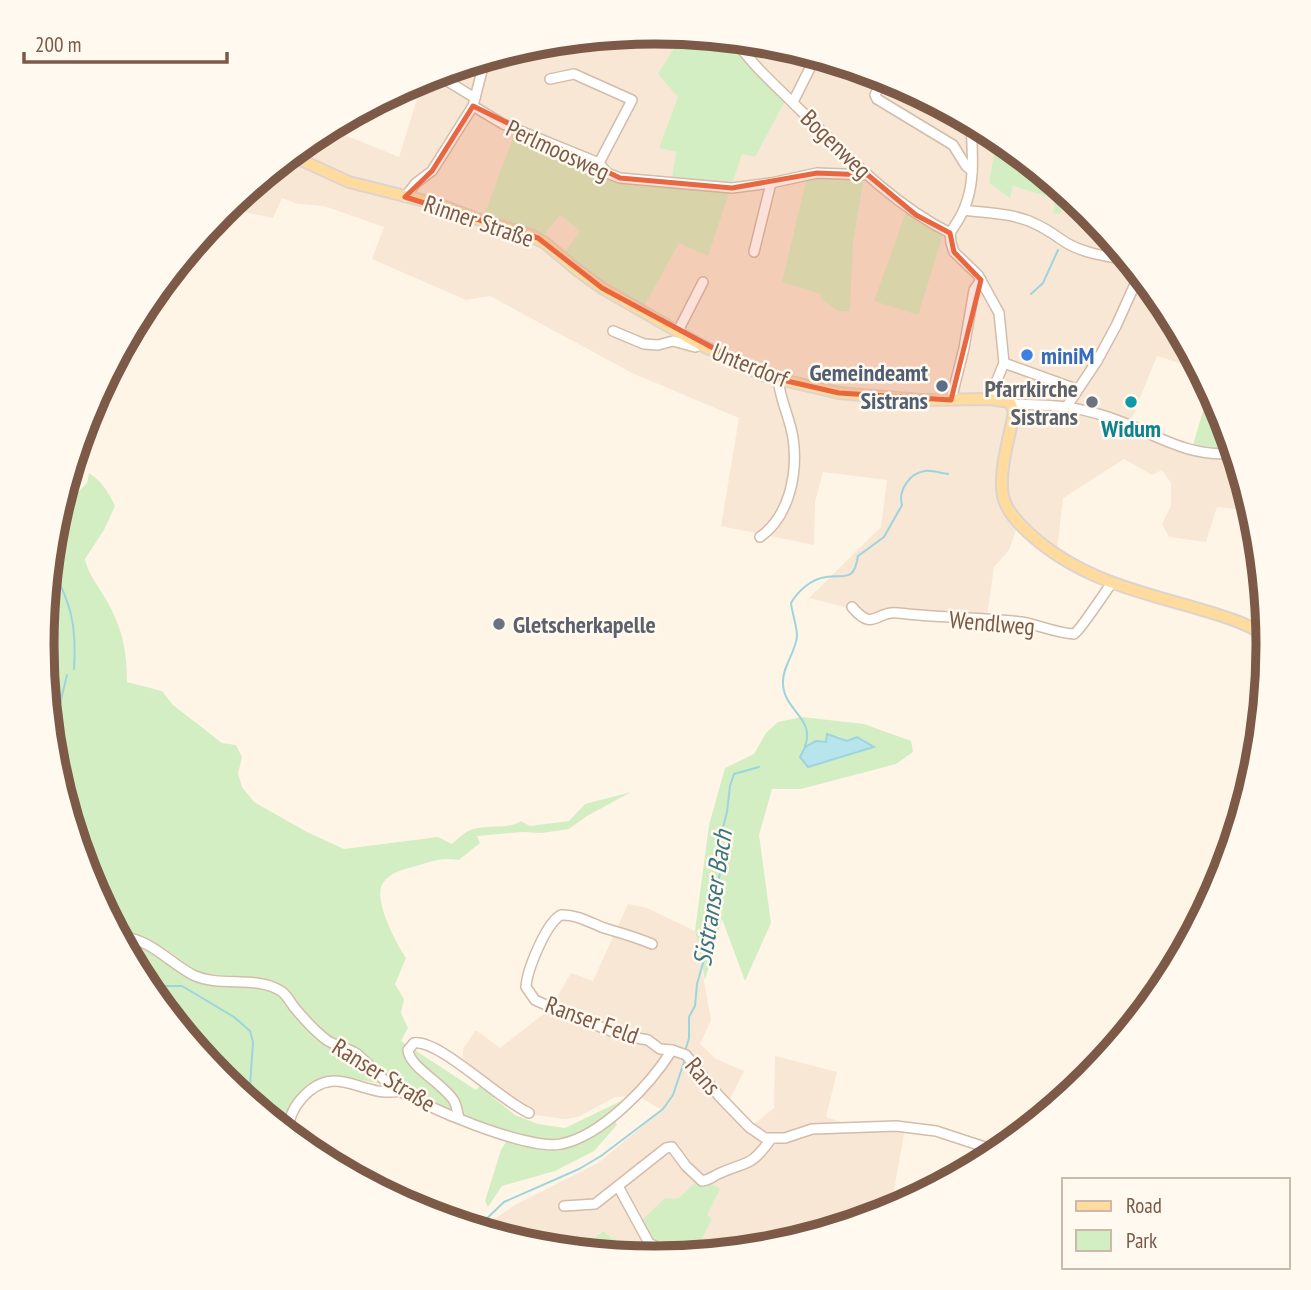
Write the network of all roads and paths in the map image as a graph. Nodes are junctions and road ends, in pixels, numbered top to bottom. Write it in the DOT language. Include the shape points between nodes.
graph roads {
  1 [pos="745,51"];
  2 [pos="812,64"];
  3 [pos="482,70"];
  4 [pos="550,79"];
  5 [pos="447,82"];
  6 [pos="879,87"];
  7 [pos="474,102"];
  8 [pos="793,102"];
  9 [pos="971,133"];
  10 [pos="300,160"];
  11 [pos="599,163"];
  12 [pos="972,171"];
  13 [pos="868,175"];
  14 [pos="771,183"];
  15 [pos="405,197"];
  16 [pos="964,211"];
  17 [pos="950,233"];
  18 [pos="754,252"];
  19 [pos="1116,258"];
  20 [pos="981,280"];
  21 [pos="703,282"];
  22 [pos="1136,283"];
  23 [pos="613,331"];
  24 [pos="678,331"];
  25 [pos="701,345"];
  26 [pos="1004,363"];
  27 [pos="778,379"];
  28 [pos="1076,389"];
  29 [pos="989,399"];
  30 [pos="951,400"];
  31 [pos="1012,404"];
  32 [pos="1067,405"];
  33 [pos="1225,453"];
  34 [pos="760,537"];
  35 [pos="1112,583"];
  36 [pos="852,607"];
  37 [pos="1256,631"];
  38 [pos="131,938"];
  39 [pos="652,944"];
  40 [pos="672,1050"];
  41 [pos="640,1090"];
  42 [pos="400,1091"];
  43 [pos="529,1113"];
  44 [pos="459,1118"];
  45 [pos="289,1122"];
  46 [pos="771,1139"];
  47 [pos="986,1148"];
  48 [pos="619,1188"];
  49 [pos="564,1206"];
  50 [pos="653,1246"];
  1 -- 8 [label="street, Bogenweg"];
  2 -- 8 [label="street"];
  3 -- 7 [label="street"];
  4 -- 11 [label="street" via="574,74 632,100"];
  5 -- 7 [label="street, Perlmoosweg"];
  6 -- 12 [label="street" via="877,99 953,145"];
  7 -- 11 [label="street, Perlmoosweg" via="503,124"];
  7 -- 15 [label="street" via="432,171"];
  8 -- 13 [label="street, Bogenweg"];
  9 -- 12 [label="street"];
  10 -- 15 [label="main road, Rinner Straße" via="349,182"];
  11 -- 14 [label="street, Perlmoosweg" via="607,173 620,177 732,188"];
  12 -- 16 [label="street"];
  13 -- 14 [label="street, Perlmoosweg" via="817,173"];
  13 -- 17 [label="street, Bogenweg" via="916,215"];
  14 -- 18 [label="street"];
  15 -- 24 [label="main road, Rinner Straße" via="538,239 594,283"];
  16 -- 17 [label="street"];
  16 -- 19 [label="street" via="1014,216 1088,251"];
  17 -- 20 [label="street" via="954,252"];
  20 -- 26 [label="street" via="1000,318"];
  20 -- 30 [label="street" via="974,290"];
  21 -- 24 [label="street"];
  22 -- 28 [label="street" via="1105,346"];
  23 -- 25 [label="street" via="648,345 673,341"];
  24 -- 25 [label="main road, Unterdorf"];
  25 -- 27 [label="main road, Unterdorf"];
  26 -- 28 [label="street"];
  26 -- 29 [label="street"];
  27 -- 30 [label="main road, Unterdorf" via="839,393"];
  27 -- 34 [label="street" via="793,436 794,471 776,522"];
  28 -- 32 [label="street"];
  29 -- 30 [label="main road, Unterdorf"];
  29 -- 31 [label="main road, Unterdorf"];
  31 -- 32 [label="street"];
  31 -- 35 [label="main road" via="1002,480 1006,506 1059,557"];
  32 -- 33 [label="street" via="1182,448"];
  35 -- 36 [label="street, Wendlweg" via="1074,634 1022,622 894,612 870,621"];
  35 -- 37 [label="main road" via="1231,619"];
  38 -- 42 [label="street, Ranser Straße" via="193,974 268,985 285,994 326,1040 356,1054"];
  39 -- 40 [label="street, Ranser Feld" via="561,915 550,925 526,987 540,1003"];
  40 -- 41 [label="street, Rans"];
  40 -- 46 [label="street, Rans" via="686,1055 743,1122"];
  41 -- 44 [label="street, Ranser Straße" via="594,1129 558,1144 513,1137"];
  42 -- 44 [label="street, Ranser Straße"];
  42 -- 45 [label="street" via="384,1092 335,1080 322,1083 296,1106"];
  43 -- 44 [label="street" via="442,1053 422,1042 414,1043 409,1058 452,1098"];
  46 -- 47 [label="street" via="820,1128 897,1126 931,1130"];
  46 -- 48 [label="street" via="753,1161 702,1181 670,1147"];
  48 -- 49 [label="street" via="596,1204"];
  48 -- 50 [label="street"];
}
